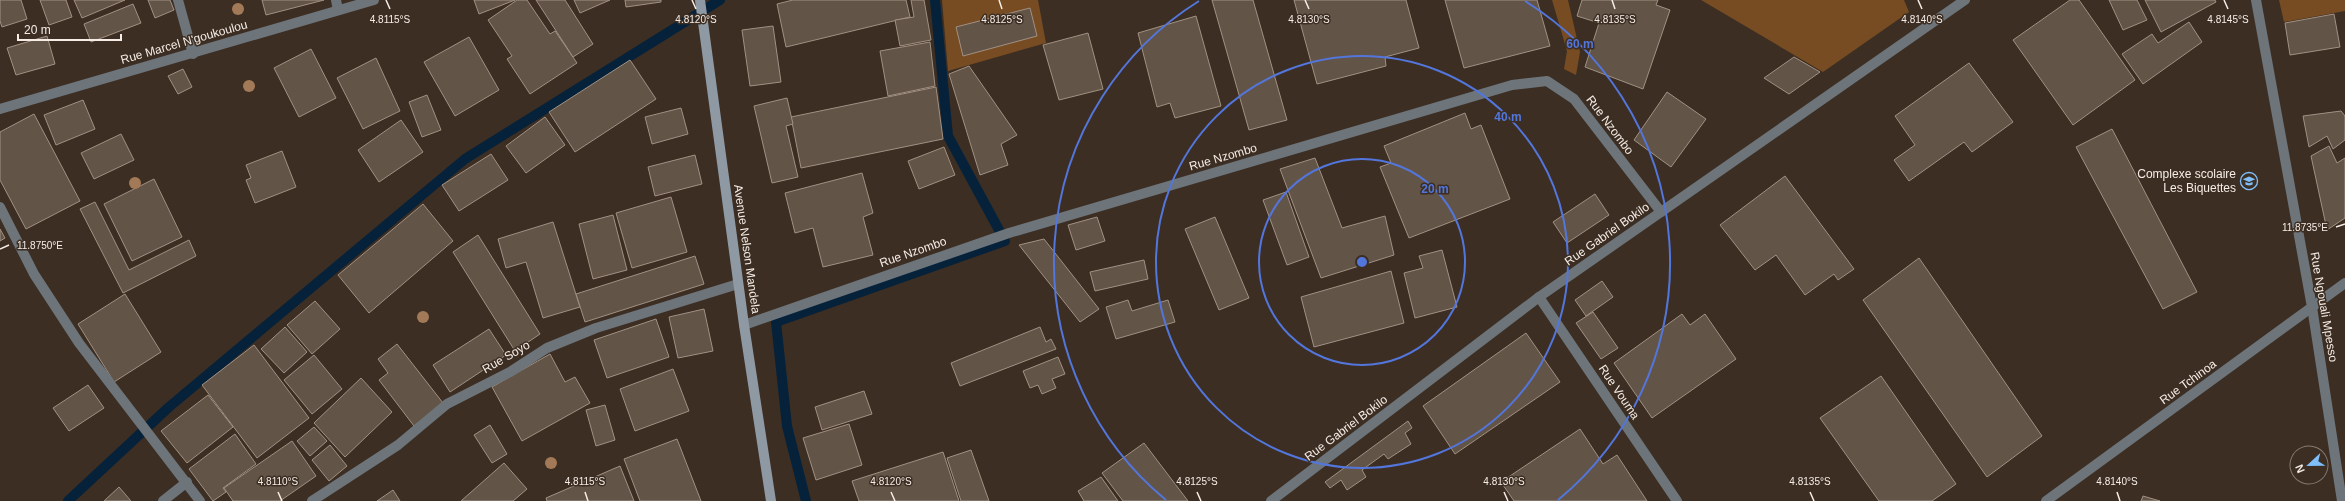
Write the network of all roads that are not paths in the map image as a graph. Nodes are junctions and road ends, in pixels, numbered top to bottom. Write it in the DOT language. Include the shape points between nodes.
graph roads {
  1 [pos="178,0"];
  2 [pos="374,0"];
  3 [pos="700,0"];
  4 [pos="1965,0"];
  5 [pos="2256,0"];
  6 [pos="337,5"];
  7 [pos="193,54"];
  8 [pos="0,109"];
  9 [pos="0,207"];
  10 [pos="1661,212"];
  11 [pos="2345,283"];
  12 [pos="738,284"];
  13 [pos="1539,297"];
  14 [pos="2312,307"];
  15 [pos="744,325"];
  16 [pos="187,482"];
  17 [pos="163,501"];
  18 [pos="200,501"];
  19 [pos="312,501"];
  20 [pos="771,501"];
  21 [pos="1271,501"];
  22 [pos="1677,501"];
  23 [pos="2046,501"];
  24 [pos="2342,501"];
  1 -- 7 [label="street"];
  2 -- 6 [label="street, Rue Marcel N'goukoulou"];
  3 -- 12 [label="street, Avenue Nelson Mandela"];
  4 -- 10 [label="street, Rue Gabriel Bokilo"];
  5 -- 14 [label="street, Rue Ngouali Mpesso"];
  6 -- 7 [label="street, Rue Marcel N'goukoulou"];
  7 -- 8 [label="street, Rue Marcel N'goukoulou" via="126,71"];
  9 -- 16 [label="street" via="34,274 79,343"];
  10 -- 13 [label="street, Rue Gabriel Bokilo"];
  10 -- 15 [label="street, Rue Nzombo" via="1574,99 1547,81 1512,85 1009,233"];
  11 -- 14 [label="street, Rue Tchinoa"];
  12 -- 15 [label="street, Avenue Nelson Mandela"];
  12 -- 19 [label="street, Rue Soyo" via="596,328 547,348 510,372 447,404 398,445"];
  13 -- 21 [label="street, Rue Gabriel Bokilo"];
  13 -- 22 [label="street, Rue Vouma"];
  14 -- 23 [label="street, Rue Tchinoa"];
  14 -- 24 [label="street, Rue Ngouali Mpesso"];
  15 -- 20 [label="street, Avenue Nelson Mandela"];
  16 -- 17 [label="street"];
  16 -- 18 [label="street"];
}
